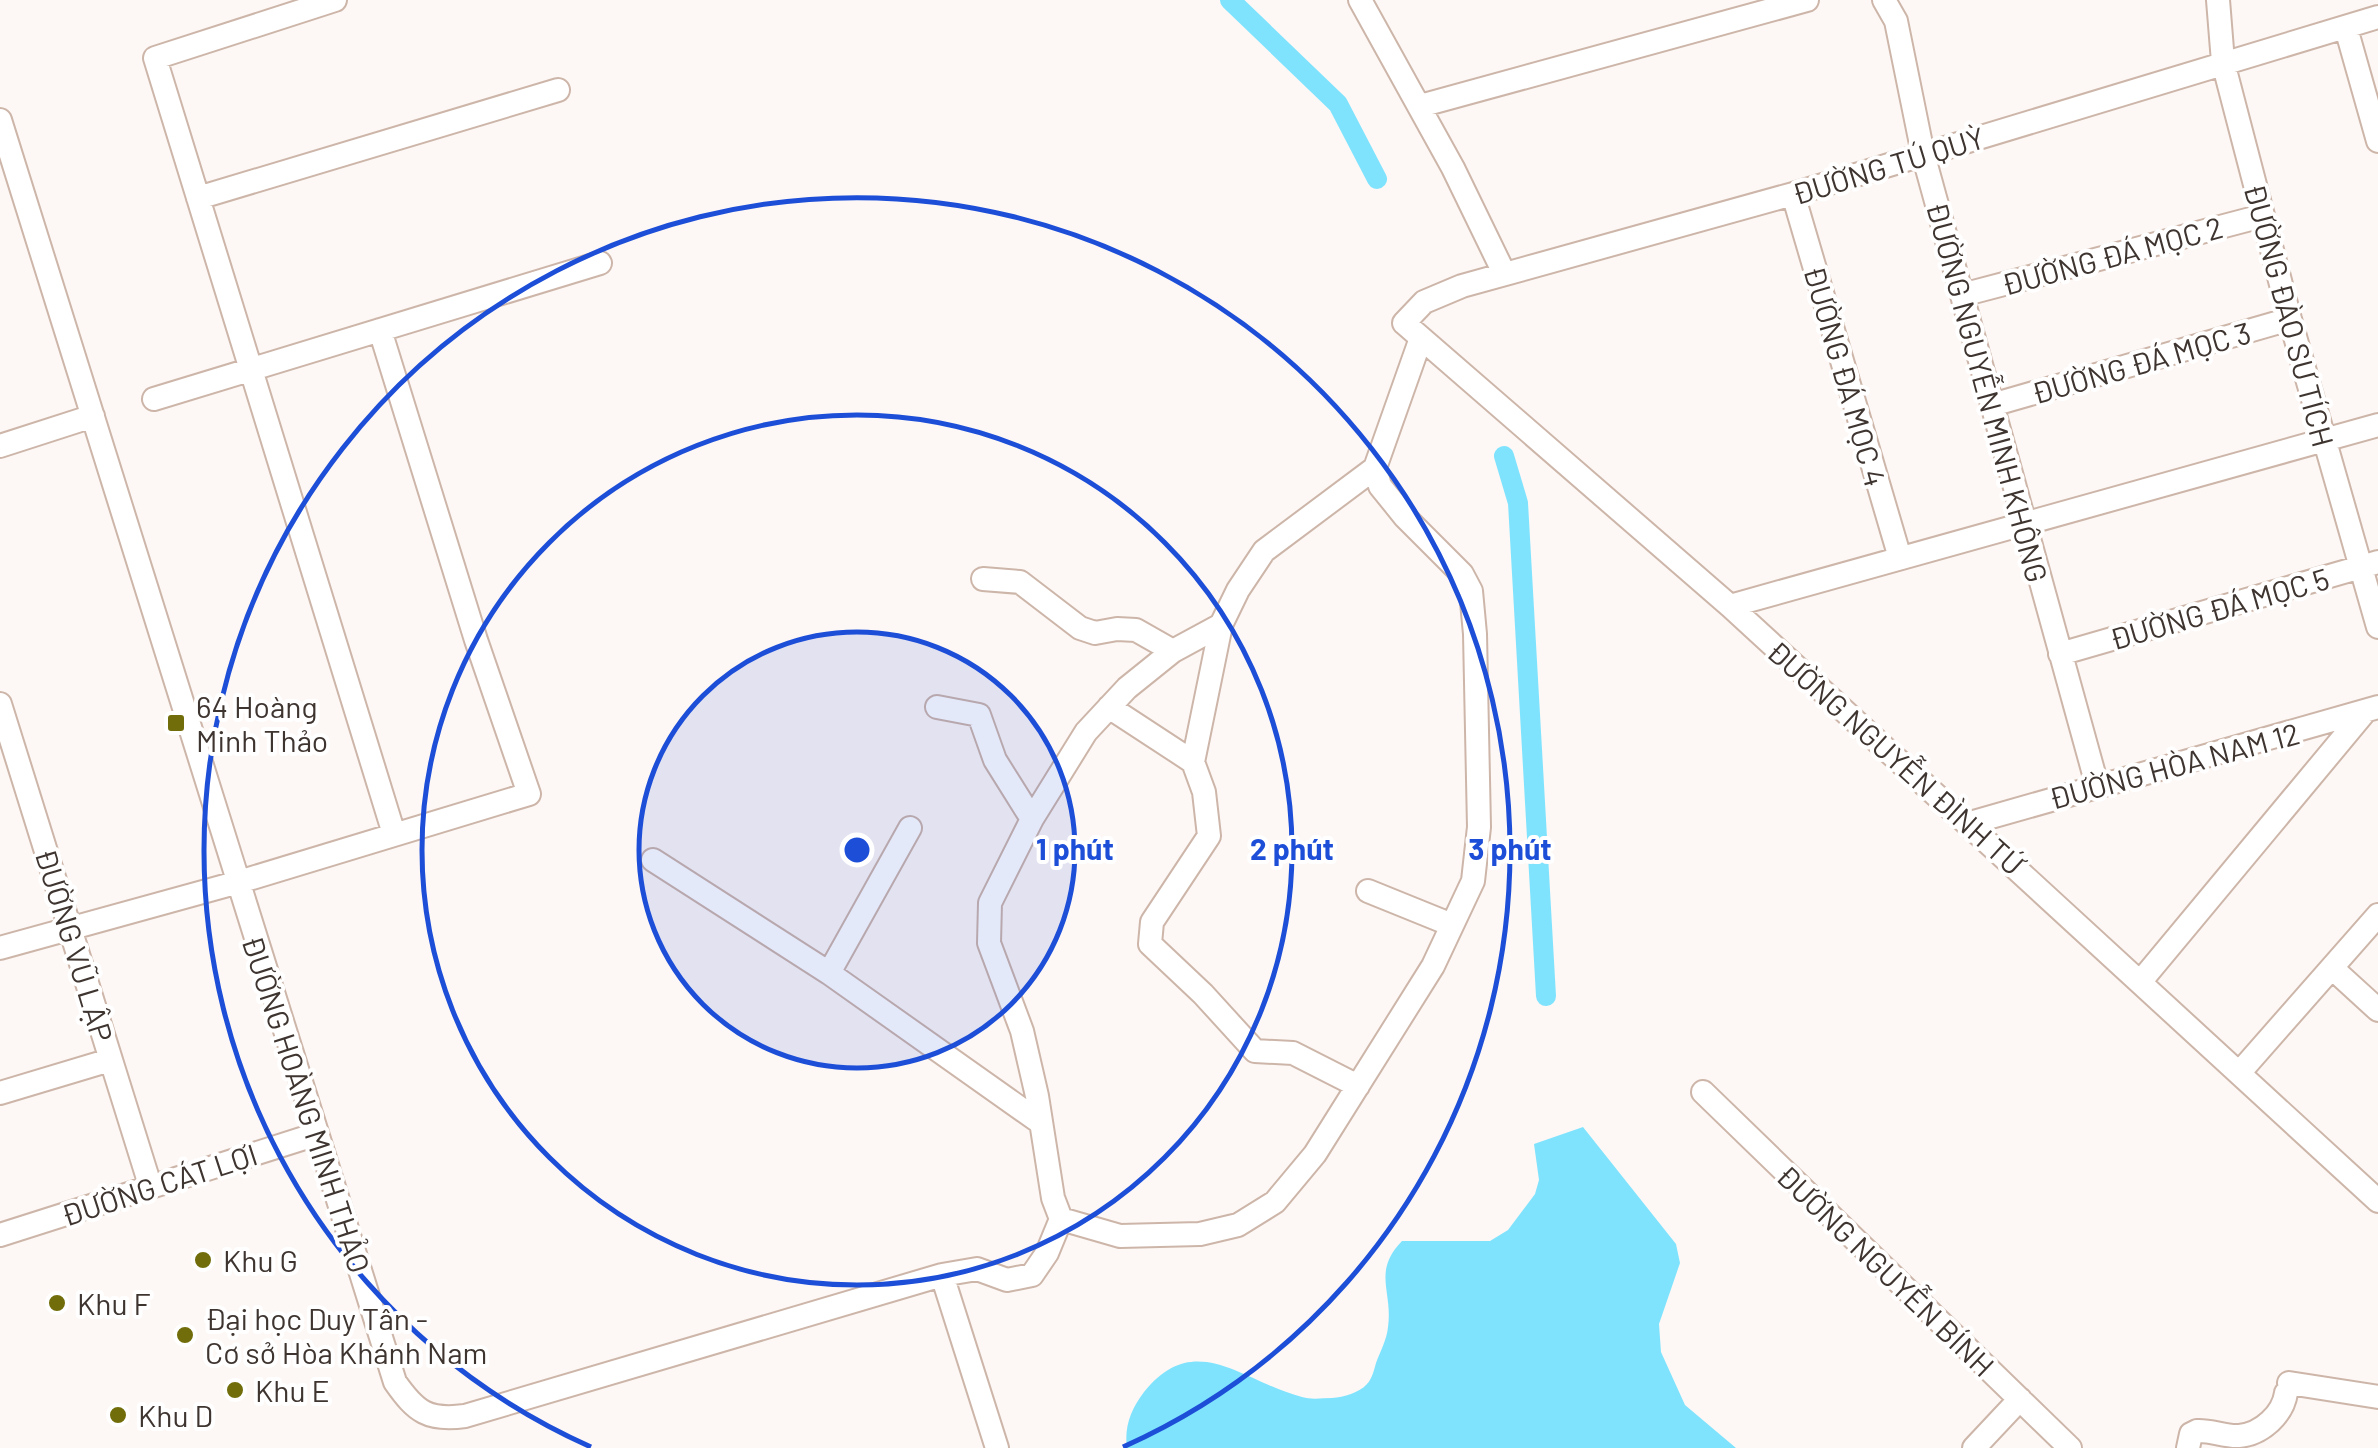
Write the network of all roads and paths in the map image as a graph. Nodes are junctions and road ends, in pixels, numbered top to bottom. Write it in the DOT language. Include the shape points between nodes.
graph roads {
  1 [pos="335,0"];
  2 [pos="1360,0"];
  3 [pos="1808,0"];
  4 [pos="1884,0"];
  5 [pos="2218,0"];
  6 [pos="279,9"];
  7 [pos="2378,17"];
  8 [pos="2346,28"];
  9 [pos="2222,62"];
  10 [pos="558,90"];
  11 [pos="1420,106"];
  12 [pos="0,120"];
  13 [pos="2378,140"];
  14 [pos="1924,154"];
  15 [pos="1793,194"];
  16 [pos="198,198"];
  17 [pos="2262,216"];
  18 [pos="600,263"];
  19 [pos="1504,274"];
  20 [pos="1962,295"];
  21 [pos="2290,319"];
  22 [pos="380,330"];
  23 [pos="1413,330"];
  24 [pos="250,370"];
  25 [pos="154,399"];
  26 [pos="1992,405"];
  27 [pos="93,416"];
  28 [pos="2378,425"];
  29 [pos="2324,440"];
  30 [pos="0,446"];
  31 [pos="1375,468"];
  32 [pos="2024,524"];
  33 [pos="1900,558"];
  34 [pos="2370,565"];
  35 [pos="983,579"];
  36 [pos="1730,606"];
  37 [pos="1221,625"];
  38 [pos="2378,628"];
  39 [pos="1173,651"];
  40 [pos="2060,654"];
  41 [pos="0,704"];
  42 [pos="937,707"];
  43 [pos="1109,707"];
  44 [pos="2370,710"];
  45 [pos="1194,762"];
  46 [pos="2097,784"];
  47 [pos="1032,820"];
  48 [pos="1970,823"];
  49 [pos="910,828"];
  50 [pos="394,834"];
  51 [pos="653,860"];
  52 [pos="238,882"];
  53 [pos="1368,891"];
  54 [pos="2378,915"];
  55 [pos="1452,924"];
  56 [pos="68,930"];
  57 [pos="0,948"];
  58 [pos="2332,968"];
  59 [pos="829,973"];
  60 [pos="2141,982"];
  61 [pos="2378,1010"];
  62 [pos="110,1060"];
  63 [pos="2240,1072"];
  64 [pos="1358,1086"];
  65 [pos="1702,1092"];
  66 [pos="0,1093"];
  67 [pos="1041,1123"];
  68 [pos="318,1134"];
  69 [pos="150,1186"];
  70 [pos="2378,1202"];
  71 [pos="1061,1219"];
  72 [pos="0,1235"];
  73 [pos="942,1274"];
  74 [pos="2378,1397"];
  75 [pos="2020,1400"];
  76 [pos="997,1448"];
  77 [pos="1974,1448"];
  78 [pos="2070,1448"];
  79 [pos="2188,1448"];
  1 -- 6 [label="street"];
  2 -- 11 [label="street"];
  3 -- 11 [label="street"];
  4 -- 14 [label="street, ĐƯỜNG NGUYỄN MINH KHÔNG" via="1896,21"];
  5 -- 9 [label="street, ĐƯỜNG ĐÀO SƯ TÍCH"];
  6 -- 16 [label="street" via="155,58"];
  7 -- 8 [label="street, ĐƯỜNG TÚ QUỲ"];
  8 -- 9 [label="street, ĐƯỜNG TÚ QUỲ"];
  8 -- 13 [label="street"];
  9 -- 14 [label="street, ĐƯỜNG TÚ QUỲ"];
  9 -- 17 [label="street, ĐƯỜNG ĐÀO SƯ TÍCH"];
  10 -- 16 [label="street"];
  11 -- 19 [label="street"];
  12 -- 27 [label="street, ĐƯỜNG HOÀNG MINH THẢO"];
  14 -- 15 [label="street, ĐƯỜNG TÚ QUỲ"];
  14 -- 20 [label="street, ĐƯỜNG NGUYỄN MINH KHÔNG"];
  15 -- 19 [label="street, ĐƯỜNG TÚ QUỲ"];
  15 -- 33 [label="street, ĐƯỜNG ĐÁ MỌC 4"];
  16 -- 24 [label="street"];
  17 -- 20 [label="street, ĐƯỜNG ĐÁ MỌC 2"];
  17 -- 21 [label="street, ĐƯỜNG ĐÀO SƯ TÍCH"];
  18 -- 22 [label="street"];
  19 -- 23 [label="street, ĐƯỜNG TÚ QUỲ" via="1424,302"];
  20 -- 26 [label="street, ĐƯỜNG NGUYỄN MINH KHÔNG"];
  21 -- 26 [label="street, ĐƯỜNG ĐÁ MỌC 3"];
  21 -- 29 [label="street, ĐƯỜNG ĐÀO SƯ TÍCH"];
  22 -- 24 [label="street"];
  22 -- 50 [label="street" via="529,794"];
  23 -- 31 [label="street"];
  23 -- 36 [label="street, ĐƯỜNG NGUYỄN ĐÌNH TỨ"];
  24 -- 25 [label="street"];
  24 -- 50 [label="street"];
  26 -- 32 [label="street, ĐƯỜNG NGUYỄN MINH KHÔNG"];
  27 -- 30 [label="street"];
  27 -- 52 [label="street, ĐƯỜNG HOÀNG MINH THẢO"];
  28 -- 29 [label="street"];
  29 -- 32 [label="street"];
  29 -- 34 [label="street, ĐƯỜNG ĐÀO SƯ TÍCH"];
  31 -- 37 [label="street" via="1264,551"];
  31 -- 55 [label="street" via="1380,486 1472,591 1479,827 1473,882"];
  32 -- 33 [label="street"];
  32 -- 40 [label="street, ĐƯỜNG NGUYỄN MINH KHÔNG"];
  33 -- 36 [label="street"];
  34 -- 38 [label="street, ĐƯỜNG ĐÀO SƯ TÍCH"];
  34 -- 40 [label="street, ĐƯỜNG ĐÁ MỌC 5"];
  35 -- 39 [label="street" via="1020,582 1080,628 1136,630"];
  36 -- 48 [label="street, ĐƯỜNG NGUYỄN ĐÌNH TỨ"];
  37 -- 39 [label="street"];
  37 -- 45 [label="street"];
  39 -- 43 [label="street"];
  40 -- 46 [label="street, ĐƯỜNG NGUYỄN MINH KHÔNG"];
  41 -- 56 [label="street, ĐƯỜNG VŨ LẬP"];
  42 -- 47 [label="street" via="979,715 995,760"];
  43 -- 45 [label="street"];
  43 -- 47 [label="street"];
  44 -- 46 [label="street, ĐƯỜNG HÒA NAM 12"];
  44 -- 60 [label="street"];
  45 -- 64 [label="street" via="1209,836 1152,922 1150,944 1255,1051 1293,1053"];
  46 -- 48 [label="street, ĐƯỜNG HÒA NAM 12"];
  47 -- 67 [label="street" via="990,902 989,943 1022,1031"];
  48 -- 60 [label="street, ĐƯỜNG NGUYỄN ĐÌNH TỨ"];
  49 -- 59 [label="street"];
  50 -- 52 [label="street"];
  51 -- 59 [label="street"];
  52 -- 56 [label="street"];
  52 -- 68 [label="street, ĐƯỜNG HOÀNG MINH THẢO"];
  53 -- 55 [label="street"];
  54 -- 58 [label="street"];
  55 -- 64 [label="street"];
  56 -- 57 [label="street"];
  56 -- 62 [label="street, ĐƯỜNG VŨ LẬP"];
  58 -- 61 [label="street"];
  58 -- 63 [label="street"];
  59 -- 67 [label="street"];
  60 -- 63 [label="street, ĐƯỜNG NGUYỄN ĐÌNH TỨ"];
  62 -- 66 [label="street"];
  62 -- 69 [label="street, ĐƯỜNG VŨ LẬP"];
  63 -- 70 [label="street, ĐƯỜNG NGUYỄN ĐÌNH TỨ"];
  64 -- 71 [label="street" via="1275,1202 1238,1225 1200,1234 1120,1236"];
  65 -- 75 [label="street, ĐƯỜNG NGUYỄN BÍNH"];
  67 -- 71 [label="street"];
  68 -- 69 [label="street, ĐƯỜNG CÁT LỢI"];
  68 -- 73 [label="street, ĐƯỜNG HOÀNG MINH THẢO" via="395,1382 408,1401 442,1419"];
  69 -- 72 [label="street, ĐƯỜNG CÁT LỢI"];
  71 -- 73 [label="street, ĐƯỜNG HOÀNG MINH THẢO" via="1032,1276"];
  73 -- 76 [label="street"];
  74 -- 79 [label="street" via="2288,1388 2280,1413 2259,1429 2241,1436 2197,1431"];
  75 -- 77 [label="street"];
  75 -- 78 [label="street, ĐƯỜNG NGUYỄN BÍNH"];
}
